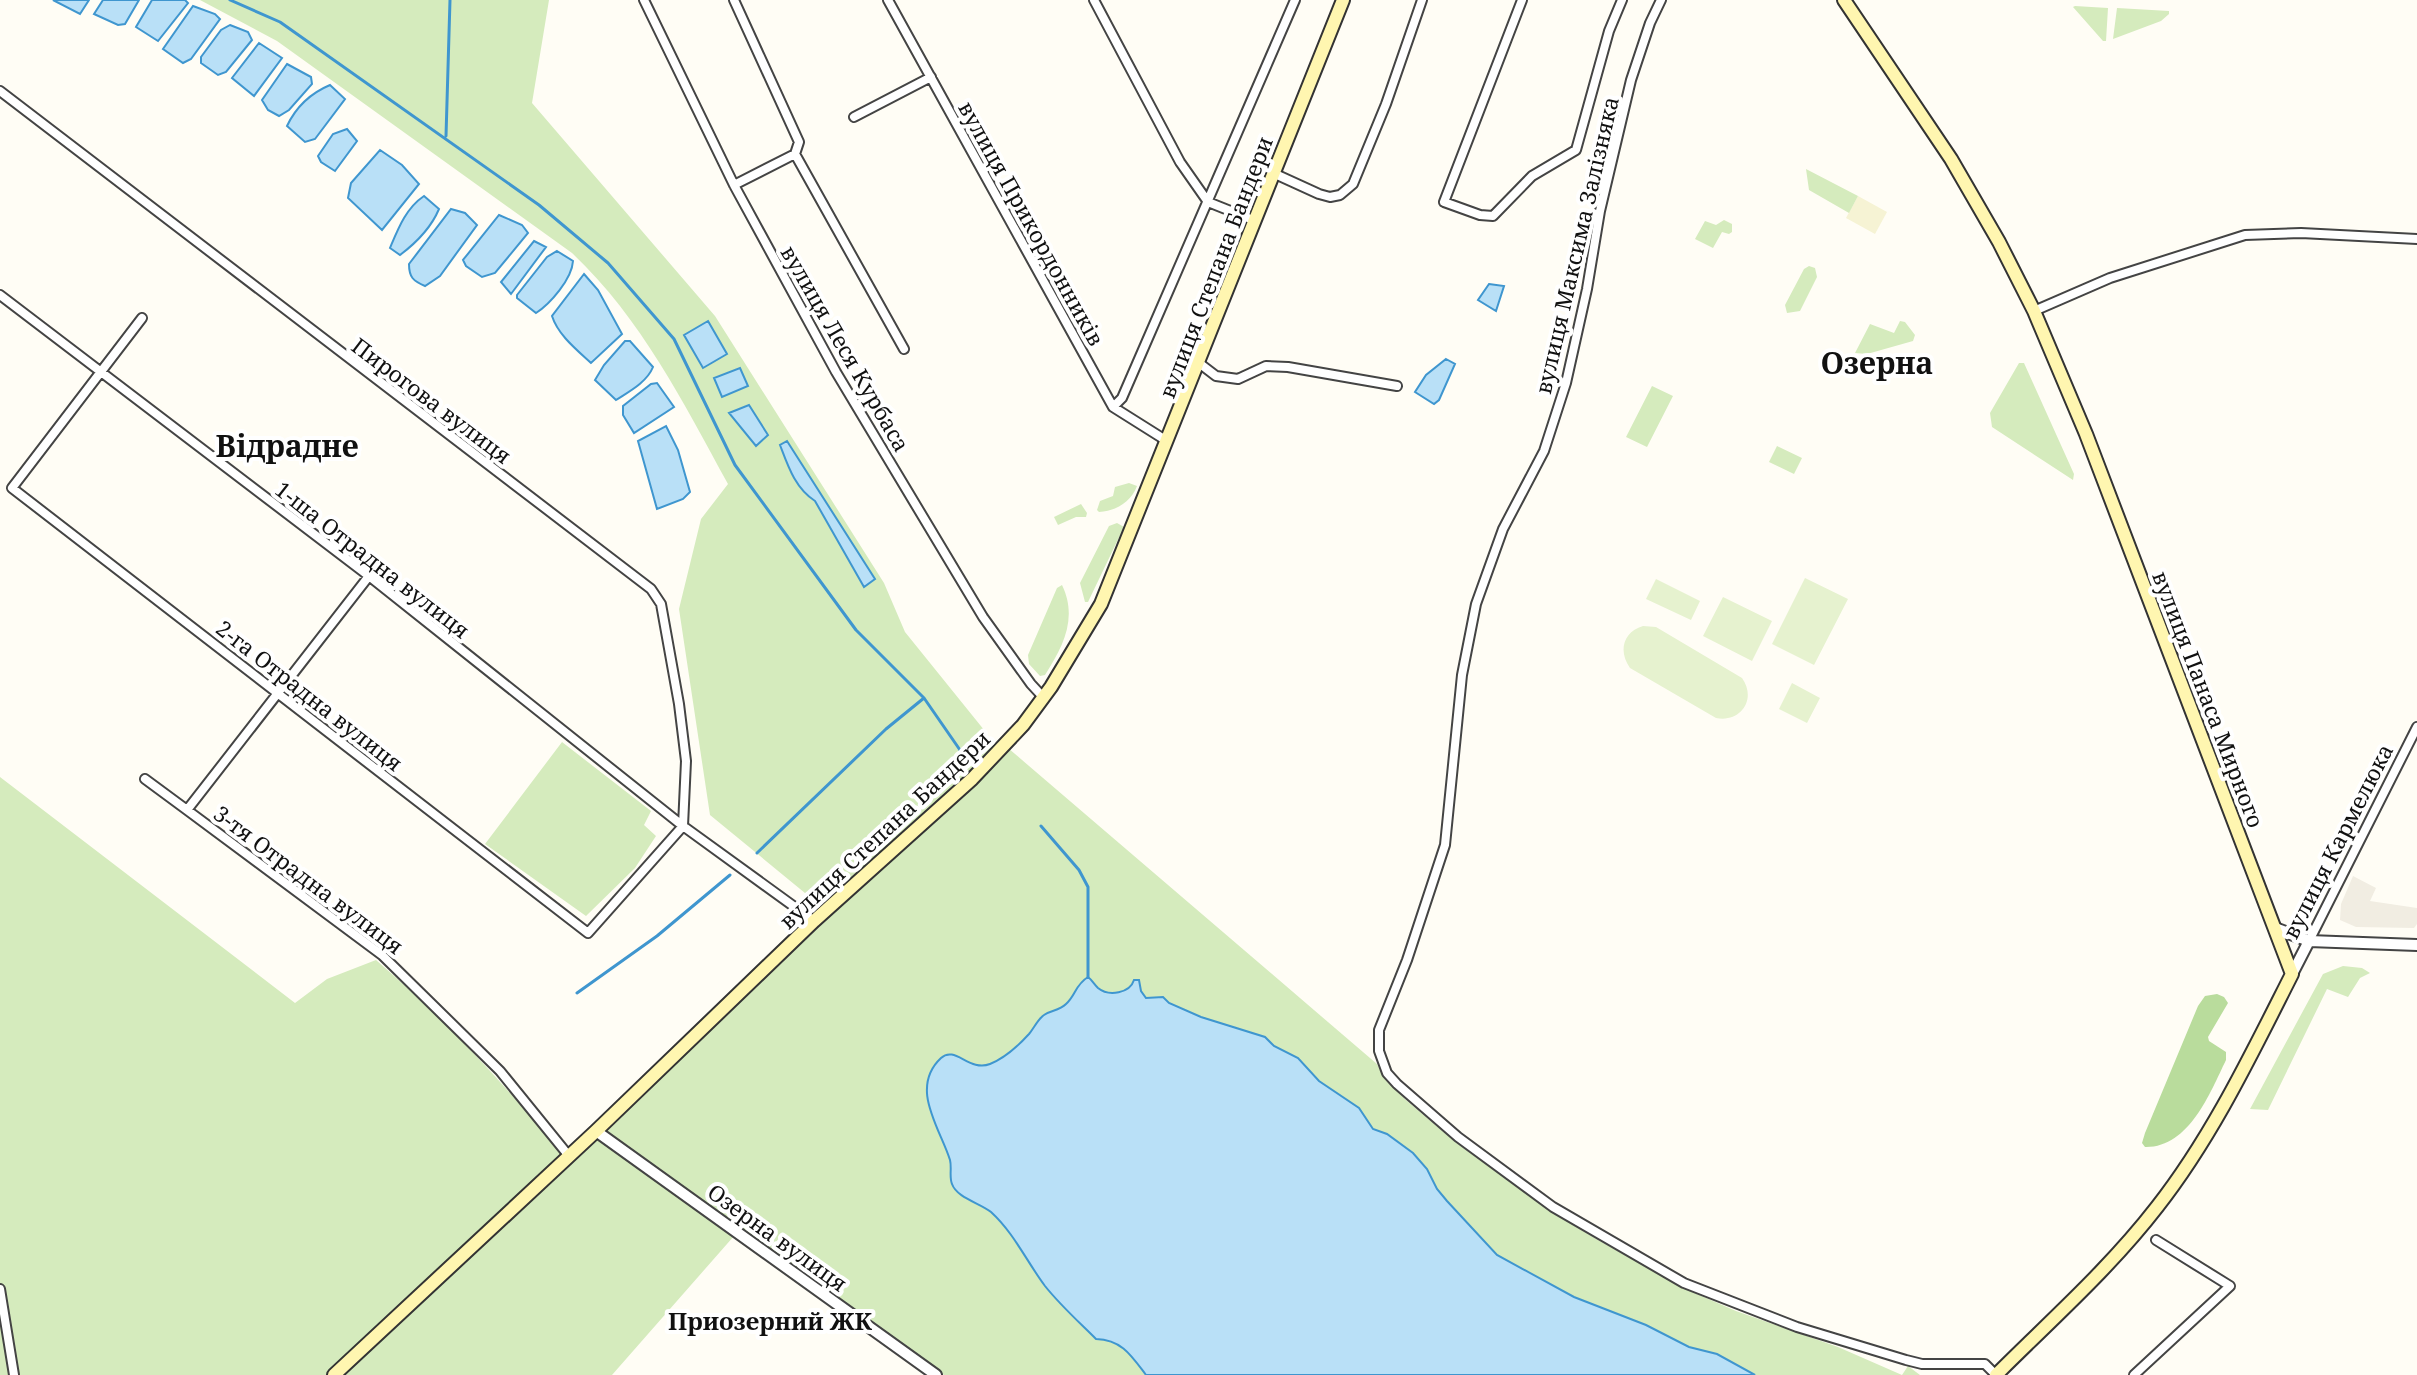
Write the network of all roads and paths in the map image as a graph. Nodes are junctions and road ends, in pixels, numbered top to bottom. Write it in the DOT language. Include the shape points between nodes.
graph roads {
  1 [pos="644,0"];
  2 [pos="734,0"];
  3 [pos="888,0"];
  4 [pos="1295,0"];
  5 [pos="1343,0"];
  6 [pos="1422,0"];
  7 [pos="1522,0"];
  8 [pos="1622,0"];
  9 [pos="1661,0"];
  10 [pos="1844,0"];
  11 [pos="1096,2"];
  12 [pos="931,77"];
  13 [pos="0,91"];
  14 [pos="854,117"];
  15 [pos="795,154"];
  16 [pos="1273,173"];
  17 [pos="734,185"];
  18 [pos="1208,202"];
  19 [pos="1253,220"];
  20 [pos="2417,239"];
  21 [pos="0,295"];
  22 [pos="2034,311"];
  23 [pos="142,318"];
  24 [pos="904,349"];
  25 [pos="1199,363"];
  26 [pos="100,371"];
  27 [pos="1397,386"];
  28 [pos="1113,407"];
  29 [pos="1167,441"];
  30 [pos="369,576"];
  31 [pos="279,694"];
  32 [pos="1043,697"];
  33 [pos="2417,727"];
  34 [pos="145,779"];
  35 [pos="187,810"];
  36 [pos="683,826"];
  37 [pos="814,921"];
  38 [pos="2275,928"];
  39 [pos="2309,941"];
  40 [pos="2417,945"];
  41 [pos="2292,974"];
  42 [pos="596,1131"];
  43 [pos="569,1156"];
  44 [pos="2156,1240"];
  45 [pos="0,1289"];
  46 [pos="14,1375"];
  47 [pos="334,1375"];
  48 [pos="936,1375"];
  49 [pos="1996,1375"];
  50 [pos="2134,1375"];
  1 -- 17 [label="street, вулиця Леся Курбаса"];
  2 -- 15 [label="street" via="799,142"];
  3 -- 12 [label="street, вулиця Прикордонників"];
  4 -- 18 [label="street"];
  5 -- 16 [label="main road, вулиця Степана Бандери"];
  6 -- 16 [label="street" via="1353,184 1330,197"];
  7 -- 8 [label="street, вулиця Максима Залізняка" via="1444,202 1480,215 1493,216 1532,176 1576,150"];
  9 -- 49 [label="street, вулиця Максима Залізняка" via="1631,80 1566,383 1544,451 1503,529 1476,604 1462,675 1445,845 1379,1030 1379,1051 1397,1084 1458,1137 1553,1207 1684,1283 1839,1342 1922,1364 1985,1364"];
  10 -- 22 [label="main road, вулиця Панаса Мирного" via="1951,159"];
  11 -- 18 [label="street" via="1180,162"];
  12 -- 14 [label="street"];
  12 -- 28 [label="street, вулиця Прикордонників"];
  13 -- 36 [label="street, Пирогова вулиця" via="651,589 661,604 679,704 686,761"];
  15 -- 17 [label="street"];
  15 -- 24 [label="street"];
  16 -- 19 [label="main road, вулиця Степана Бандери"];
  17 -- 32 [label="street, вулиця Леся Курбаса" via="836,372 983,617"];
  18 -- 19 [label="street"];
  18 -- 28 [label="street" via="1122,398"];
  19 -- 25 [label="main road, вулиця Степана Бандери"];
  20 -- 22 [label="street" via="2245,235 2110,278"];
  21 -- 26 [label="street, 1-ша Отрадна вулиця"];
  22 -- 38 [label="main road, вулиця Панаса Мирного"];
  23 -- 26 [label="street"];
  25 -- 27 [label="street" via="1216,376 1238,379 1266,366"];
  25 -- 29 [label="main road, вулиця Степана Бандери"];
  26 -- 30 [label="street, 1-ша Отрадна вулиця"];
  26 -- 31 [label="street, 2-га Отрадна вулиця" via="12,488"];
  28 -- 29 [label="street, вулиця Прикордонників"];
  29 -- 32 [label="main road, вулиця Степана Бандери" via="1101,604"];
  30 -- 31 [label="street"];
  30 -- 36 [label="street, 1-ша Отрадна вулиця"];
  31 -- 35 [label="street"];
  31 -- 36 [label="street, 2-га Отрадна вулиця" via="588,933"];
  32 -- 37 [label="main road, вулиця Степана Бандери" via="972,779"];
  33 -- 39 [label="street, вулиця Кармелюка"];
  34 -- 35 [label="street, 3-тя Отрадна вулиця"];
  35 -- 43 [label="street, 3-тя Отрадна вулиця" via="382,955 500,1071"];
  36 -- 37 [label="street, 1-ша Отрадна вулиця"];
  37 -- 42 [label="main road, вулиця Степана Бандери"];
  38 -- 39 [label="street"];
  38 -- 41 [label="main road, вулиця Панаса Мирного"];
  39 -- 40 [label="street"];
  39 -- 41 [label="street, вулиця Кармелюка"];
  41 -- 49 [label="main road" via="2205,1136 2160,1204"];
  42 -- 43 [label="main road, вулиця Степана Бандери"];
  42 -- 48 [label="street, Озерна вулиця"];
  43 -- 47 [label="main road, вулиця Степана Бандери"];
  44 -- 50 [label="street" via="2230,1286"];
  45 -- 46 [label="street"];
}
